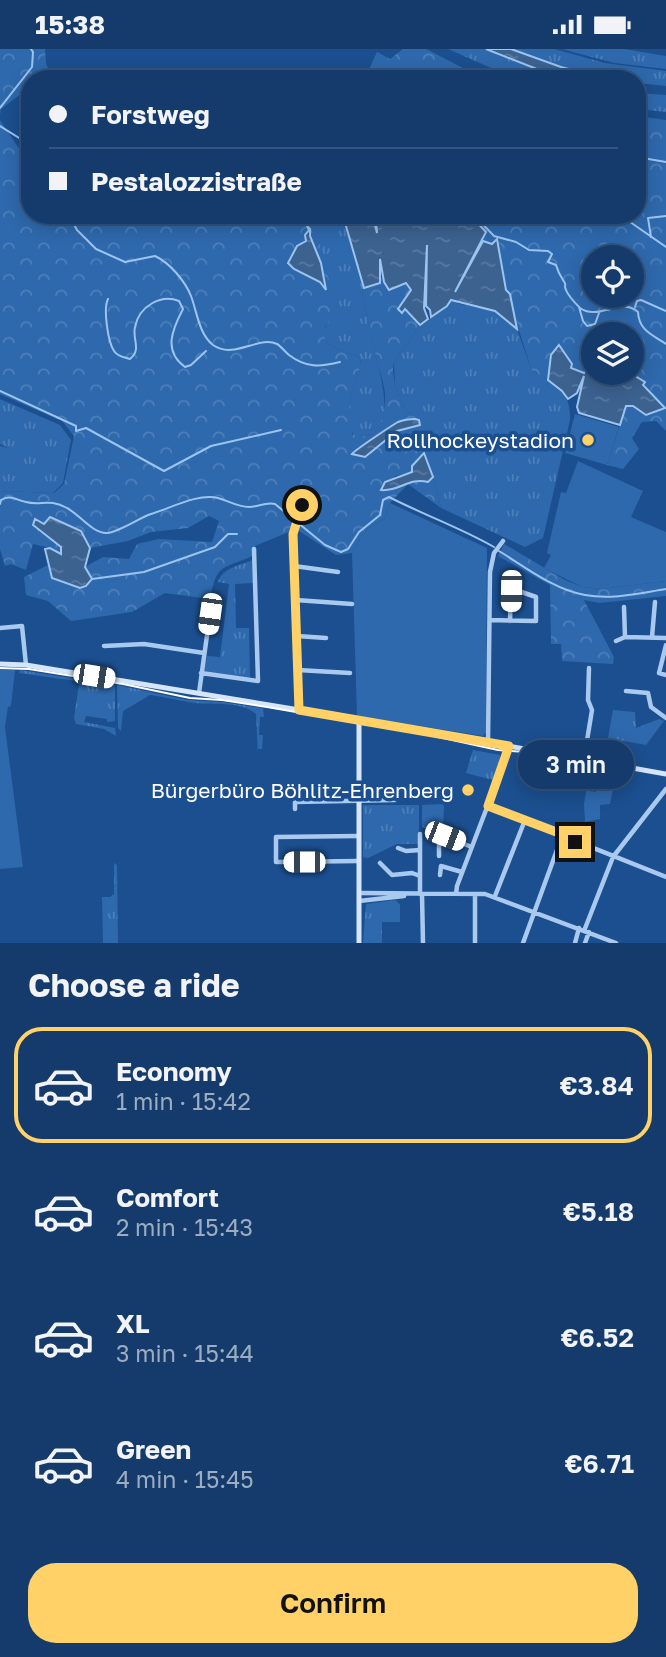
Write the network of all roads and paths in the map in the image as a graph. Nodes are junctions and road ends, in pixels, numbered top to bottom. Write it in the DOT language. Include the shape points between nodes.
graph roads {
  1 [pos="302,505"];
  2 [pos="502,541"];
  3 [pos="254,549"];
  4 [pos="294,566"];
  5 [pos="338,572"];
  6 [pos="296,600"];
  7 [pos="655,602"];
  8 [pos="352,604"];
  9 [pos="624,607"];
  10 [pos="210,614"];
  11 [pos="490,620"];
  12 [pos="510,621"];
  13 [pos="0,628"];
  14 [pos="297,636"];
  15 [pos="625,636"];
  16 [pos="653,637"];
  17 [pos="326,638"];
  18 [pos="666,638"];
  19 [pos="616,641"];
  20 [pos="666,645"];
  21 [pos="104,646"];
  22 [pos="204,653"];
  23 [pos="0,664"];
  24 [pos="26,665"];
  25 [pos="589,668"];
  26 [pos="298,670"];
  27 [pos="201,673"];
  28 [pos="350,674"];
  29 [pos="666,675"];
  30 [pos="625,691"];
  31 [pos="199,693"];
  32 [pos="299,710"];
  33 [pos="666,718"];
  34 [pos="359,720"];
  35 [pos="488,743"];
  36 [pos="509,746"];
  37 [pos="584,759"];
  38 [pos="666,773"];
  39 [pos="666,789"];
  40 [pos="395,800"];
  41 [pos="358,801"];
  42 [pos="488,806"];
  43 [pos="295,809"];
  44 [pos="525,820"];
  45 [pos="420,834"];
  46 [pos="358,836"];
  47 [pos="567,836"];
  48 [pos="472,847"];
  49 [pos="398,848"];
  50 [pos="420,851"];
  51 [pos="439,856"];
  52 [pos="613,857"];
  53 [pos="359,861"];
  54 [pos="380,863"];
  55 [pos="462,872"];
  56 [pos="440,875"];
  57 [pos="420,876"];
  58 [pos="666,877"];
  59 [pos="359,893"];
  60 [pos="419,894"];
  61 [pos="456,894"];
  62 [pos="475,894"];
  63 [pos="495,896"];
  64 [pos="359,901"];
  65 [pos="534,911"];
  66 [pos="584,930"];
  67 [pos="359,943"];
  68 [pos="423,943"];
  69 [pos="475,943"];
  70 [pos="523,943"];
  71 [pos="575,943"];
  72 [pos="584,943"];
  73 [pos="616,943"];
  1 -- 4 [label="street" via="293,534"];
  2 -- 11 [label="street" via="490,564"];
  3 -- 27 [label="street" via="258,681"];
  4 -- 5 [label="street"];
  4 -- 6 [label="street"];
  6 -- 8 [label="street"];
  6 -- 14 [label="street"];
  7 -- 16 [label="street"];
  9 -- 15 [label="street"];
  10 -- 22 [label="street"];
  11 -- 12 [label="street"];
  11 -- 35 [label="street"];
  12 -- 12 [label="street" via="536,621 536,597 513,589"];
  13 -- 24 [label="street" via="22,626"];
  14 -- 17 [label="street"];
  14 -- 26 [label="street"];
  15 -- 16 [label="street"];
  15 -- 19 [label="street"];
  16 -- 18 [label="street"];
  20 -- 29 [label="street" via="659,673"];
  21 -- 22 [label="street" via="144,644"];
  22 -- 27 [label="street"];
  23 -- 24 [label="street"];
  24 -- 31 [label="street"];
  25 -- 37 [label="street" via="592,710"];
  26 -- 28 [label="street"];
  26 -- 32 [label="street"];
  27 -- 31 [label="street"];
  30 -- 33 [label="street" via="648,694 651,707"];
  31 -- 32 [label="street"];
  32 -- 34 [label="street"];
  34 -- 35 [label="street"];
  34 -- 41 [label="street"];
  35 -- 36 [label="street"];
  36 -- 37 [label="street"];
  36 -- 42 [label="street"];
  37 -- 38 [label="street"];
  39 -- 52 [label="street"];
  40 -- 41 [label="street"];
  41 -- 43 [label="street" via="295,801"];
  41 -- 46 [label="street"];
  42 -- 44 [label="street"];
  42 -- 48 [label="street"];
  44 -- 47 [label="street"];
  44 -- 63 [label="street"];
  45 -- 50 [label="street"];
  46 -- 53 [label="street"];
  46 -- 53 [label="street" via="276,837 276,862"];
  47 -- 52 [label="street"];
  47 -- 65 [label="street" via="561,839"];
  48 -- 51 [label="street" via="442,836"];
  48 -- 55 [label="street"];
  49 -- 50 [label="street"];
  50 -- 57 [label="street"];
  52 -- 58 [label="street"];
  52 -- 66 [label="street"];
  53 -- 59 [label="street"];
  54 -- 57 [label="street" via="392,875"];
  55 -- 56 [label="street" via="441,866"];
  55 -- 61 [label="street"];
  57 -- 60 [label="street"];
  59 -- 60 [label="street"];
  59 -- 64 [label="street"];
  60 -- 61 [label="street"];
  60 -- 64 [label="street"];
  60 -- 68 [label="street"];
  61 -- 62 [label="street"];
  62 -- 63 [label="street"];
  62 -- 69 [label="street"];
  63 -- 65 [label="street"];
  64 -- 67 [label="street"];
  65 -- 66 [label="street"];
  65 -- 70 [label="street"];
  66 -- 71 [label="street"];
  66 -- 72 [label="street"];
  66 -- 73 [label="street"];
}
